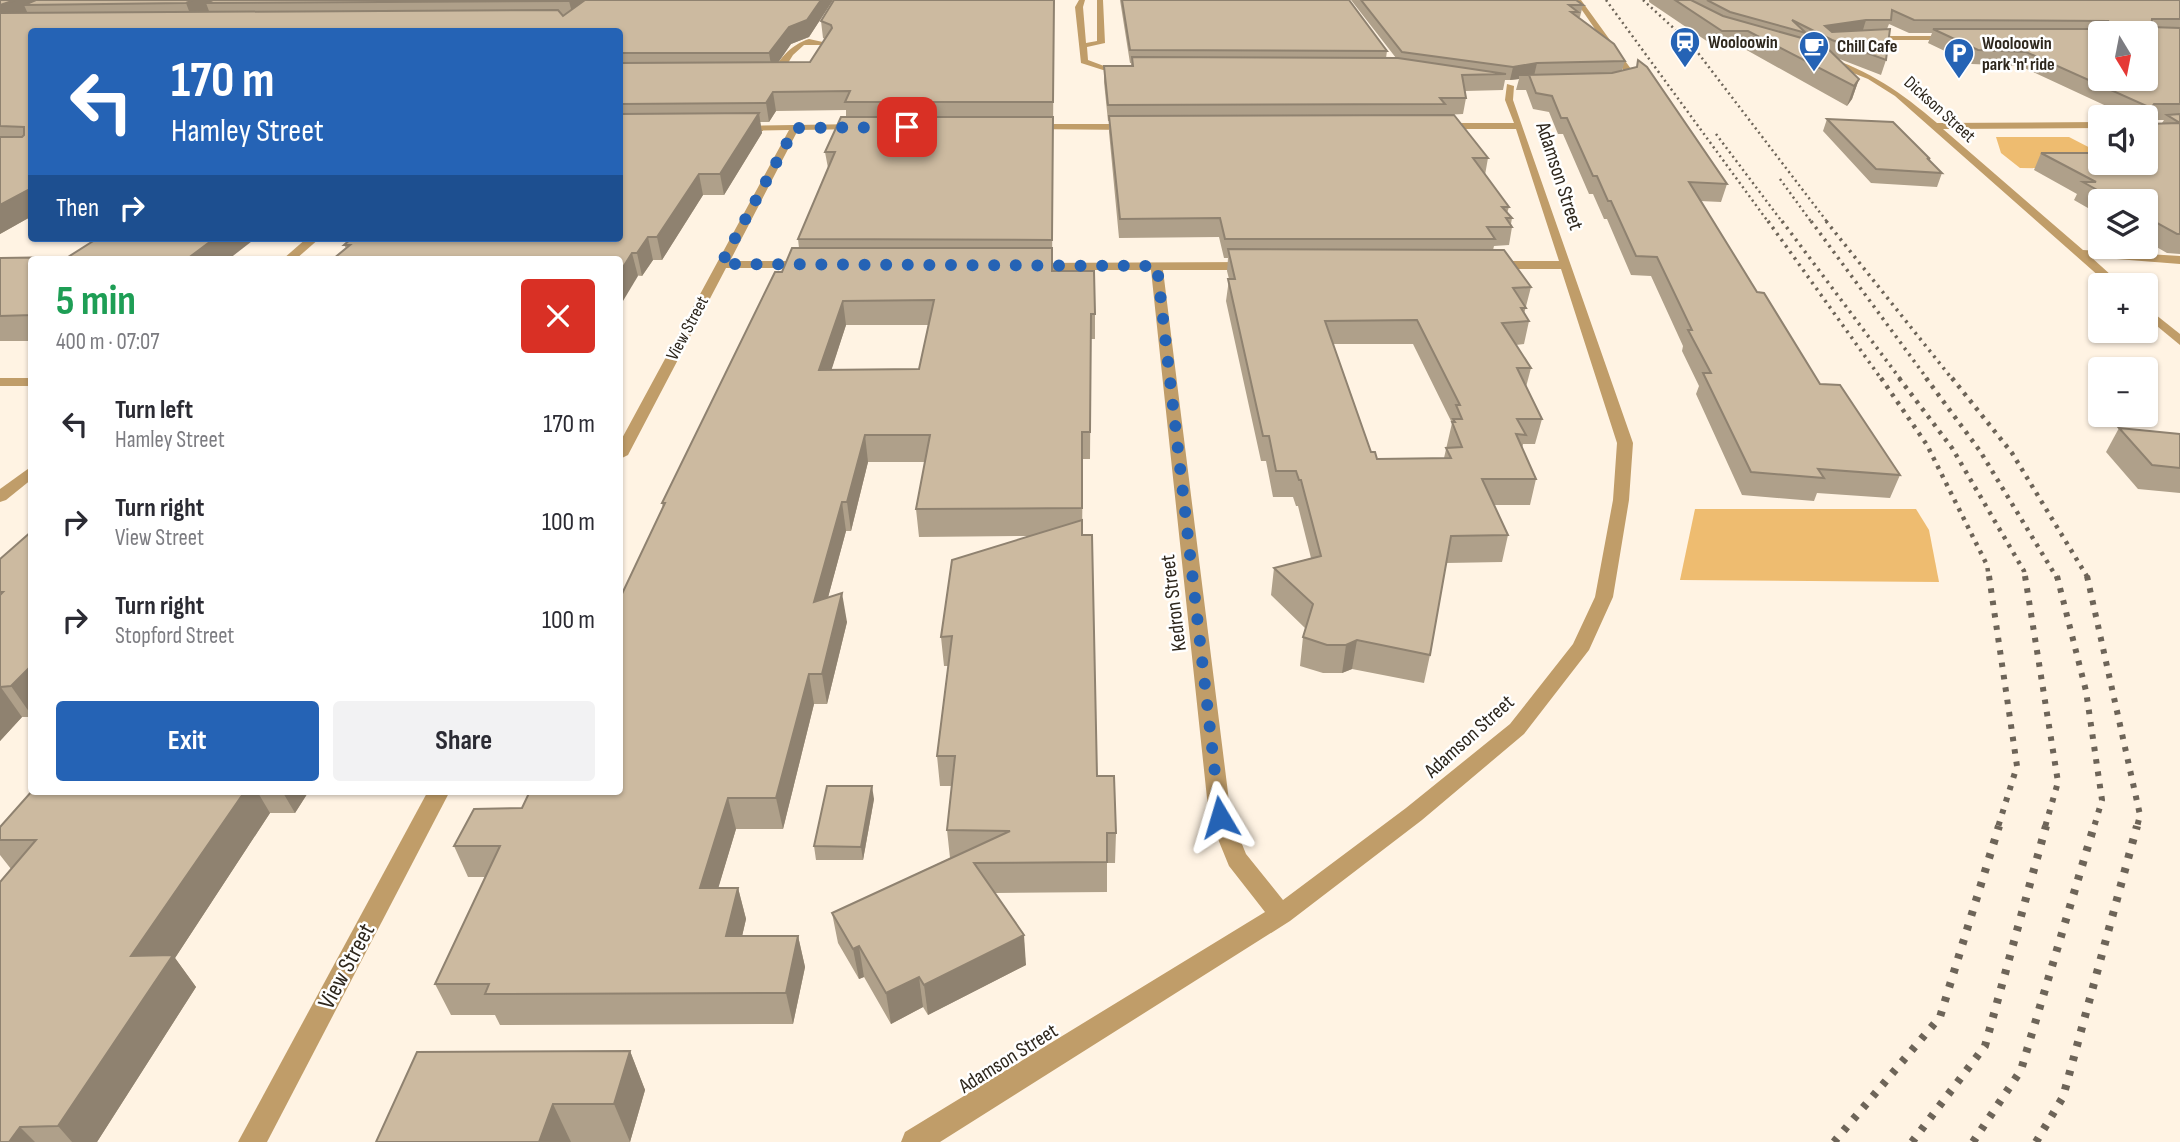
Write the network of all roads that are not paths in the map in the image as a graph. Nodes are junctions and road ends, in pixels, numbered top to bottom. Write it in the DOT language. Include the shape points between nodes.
graph roads {
  1 [pos="1082,0"];
  2 [pos="1100,0"];
  3 [pos="1578,0"];
  4 [pos="822,28"];
  5 [pos="1854,38"];
  6 [pos="1960,38"];
  7 [pos="815,39"];
  8 [pos="1085,45"];
  9 [pos="1808,53"];
  10 [pos="815,65"];
  11 [pos="1081,70"];
  12 [pos="786,76"];
  13 [pos="762,77"];
  14 [pos="775,77"];
  15 [pos="1609,82"];
  16 [pos="1509,85"];
  17 [pos="2088,125"];
  18 [pos="1520,126"];
  19 [pos="1933,126"];
  20 [pos="865,127"];
  21 [pos="1018,127"];
  22 [pos="1144,127"];
  23 [pos="1424,127"];
  24 [pos="727,128"];
  25 [pos="795,128"];
  26 [pos="309,242"];
  27 [pos="2079,253"];
  28 [pos="293,256"];
  29 [pos="2180,260"];
  30 [pos="721,264"];
  31 [pos="825,265"];
  32 [pos="1019,265"];
  33 [pos="1475,265"];
  34 [pos="1565,265"];
  35 [pos="1157,266"];
  36 [pos="1268,266"];
  37 [pos="2102,273"];
  38 [pos="2158,322"];
  39 [pos="2180,341"];
  40 [pos="0,382"];
  41 [pos="28,382"];
  42 [pos="623,449"];
  43 [pos="28,474"];
  44 [pos="0,498"];
  45 [pos="437,795"];
  46 [pos="1282,914"];
  47 [pos="252,1142"];
  48 [pos="915,1142"];
  1 -- 8 [label="street"];
  2 -- 8 [label="street" via="1101,43"];
  3 -- 15 [label="street" via="1628,71 1628,79"];
  4 -- 7 [label="street"];
  5 -- 6 [label="street"];
  7 -- 10 [label="street" via="828,44"];
  7 -- 14 [label="street" via="798,44"];
  8 -- 11 [label="street" via="1084,61 1090,65 1137,69"];
  9 -- 19 [label="street, Dickson Street" via="1882,82"];
  12 -- 14 [label="street"];
  13 -- 14 [label="street"];
  16 -- 18 [label="street, Adamson Street" via="1508,100"];
  17 -- 19 [label="street"];
  18 -- 23 [label="street"];
  18 -- 34 [label="street, Adamson Street"];
  19 -- 27 [label="street, Dickson Street"];
  20 -- 25 [label="street"];
  21 -- 22 [label="street"];
  24 -- 25 [label="street"];
  25 -- 30 [label="street, View Street"];
  26 -- 28 [label="street"];
  27 -- 29 [label="street"];
  27 -- 37 [label="street, Dickson Street"];
  30 -- 31 [label="street"];
  30 -- 42 [label="street, View Street"];
  32 -- 35 [label="street"];
  33 -- 34 [label="street"];
  34 -- 46 [label="street, Adamson Street" via="1625,443 1621,500 1604,597 1582,646 1517,729"];
  35 -- 36 [label="street"];
  35 -- 46 [label="street, Kedron Street" via="1220,817 1230,849 1247,878"];
  38 -- 39 [label="street"];
  40 -- 41 [label="street"];
  43 -- 44 [label="street"];
  45 -- 47 [label="street, View Street"];
  46 -- 48 [label="street, Adamson Street"];
}
